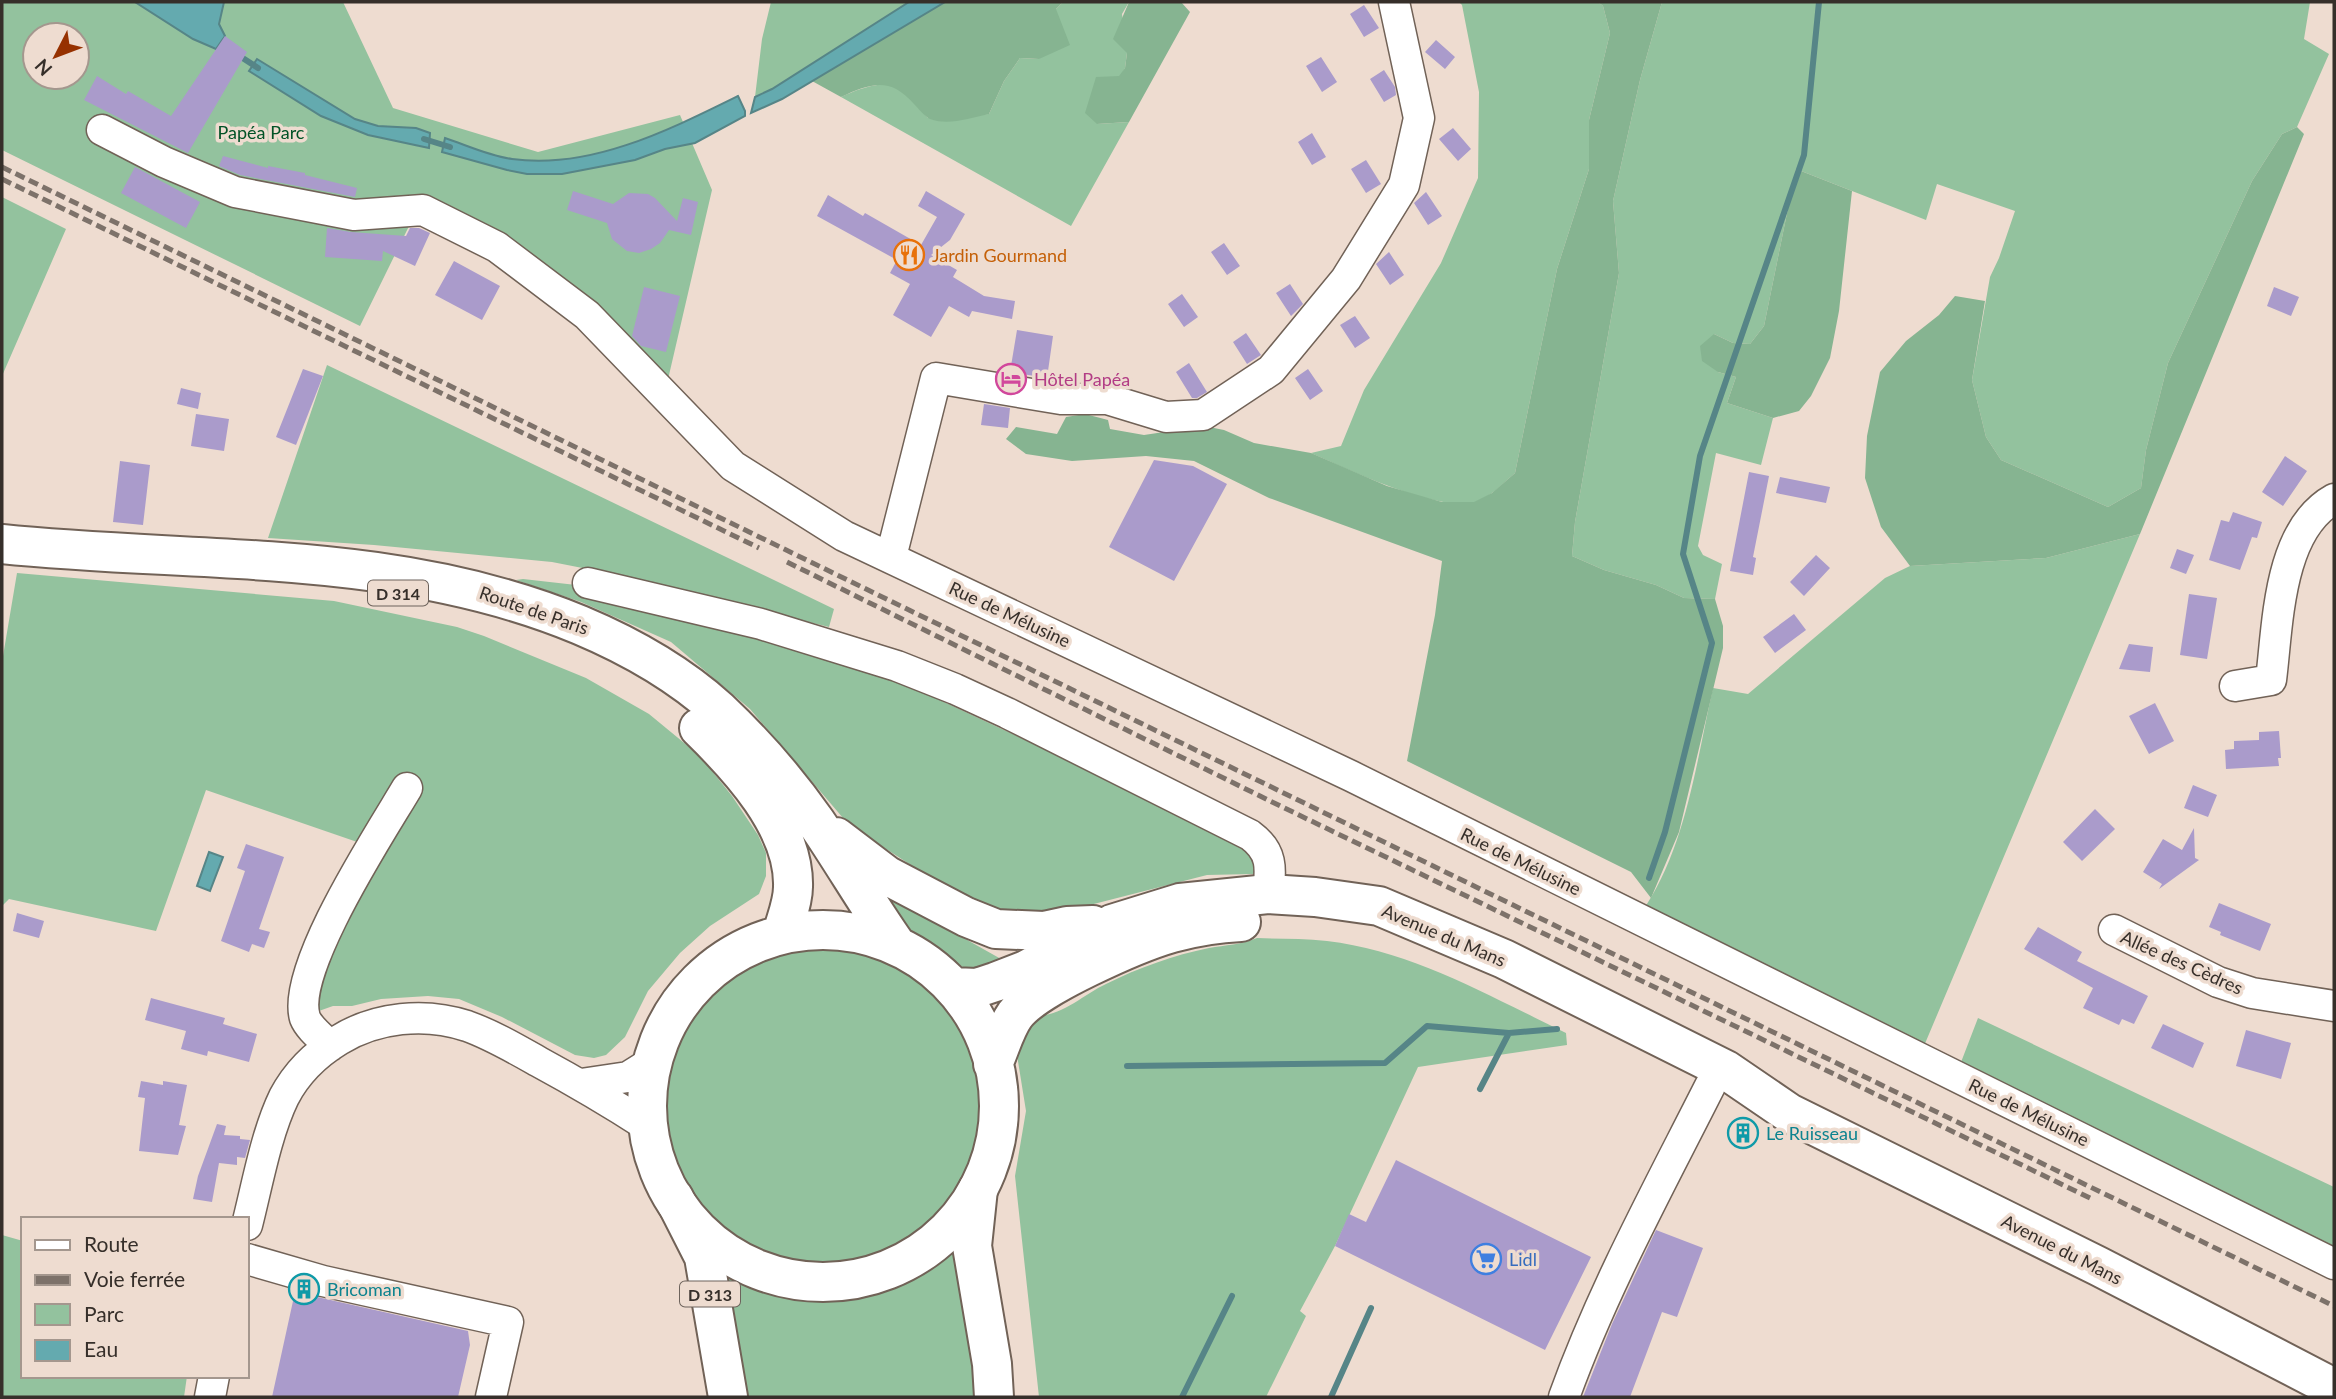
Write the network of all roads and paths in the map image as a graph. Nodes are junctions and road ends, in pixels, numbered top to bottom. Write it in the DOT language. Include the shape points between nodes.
graph roads {
  1 [pos="1394,2"];
  2 [pos="103,130"];
  3 [pos="2334,499"];
  4 [pos="17,546"];
  5 [pos="891,557"];
  6 [pos="588,583"];
  7 [pos="2235,686"];
  8 [pos="407,788"];
  9 [pos="815,822"];
  10 [pos="1268,894"];
  11 [pos="1112,924"];
  12 [pos="2114,930"];
  13 [pos="782,934"];
  14 [pos="897,946"];
  15 [pos="953,987"];
  16 [pos="2334,1006"];
  17 [pos="330,1046"];
  18 [pos="652,1062"];
  19 [pos="993,1064"];
  20 [pos="581,1084"];
  21 [pos="1710,1086"];
  22 [pos="1789,1113"];
  23 [pos="649,1127"];
  24 [pos="978,1189"];
  25 [pos="674,1198"];
  26 [pos="248,1221"];
  27 [pos="248,1259"];
  28 [pos="2334,1264"];
  29 [pos="214,1378"];
  30 [pos="2334,1388"];
  31 [pos="210,1397"];
  32 [pos="491,1397"];
  33 [pos="728,1397"];
  34 [pos="994,1397"];
  35 [pos="1564,1397"];
  1 -- 5 [label="street" via="1419,118 1404,185 1346,279 1271,370 1203,415 1166,417 1107,399 1061,399 936,378"];
  2 -- 5 [label="street, Rue de Mélusine" via="234,192 355,215 422,210 497,247 587,315 733,466 844,536"];
  3 -- 7 [label="street" via="2308,524 2284,571 2270,680"];
  4 -- 9 [label="main road, Route de Paris / D 314" via="364,569 461,586 553,614 681,679 751,744"];
  4 -- 13 [label="main road, Route de Paris / D 314" via="433,599 489,615 587,655 667,701 699,728 770,812 792,865 792,895"];
  5 -- 28 [label="street, Rue de Mélusine" via="1351,776"];
  6 -- 10 [label="street" via="761,624 897,666 965,694 1250,835 1262,844 1268,857"];
  8 -- 17 [label="street" via="343,895 308,976 303,1004 306,1020"];
  9 -- 11 [label="main road" via="886,876 996,929 1044,931"];
  9 -- 14 [label="main road, Route de Paris / D 314"];
  10 -- 11 [label="main road, Avenue du Mans" via="1180,903"];
  10 -- 22 [label="main road, Avenue du Mans" via="1379,906 1504,959 1726,1069"];
  11 -- 15 [label="main road, Avenue du Mans" via="1008,977 977,988"];
  12 -- 16 [label="street, Allée des Cèdres" via="2218,982 2252,993"];
  13 -- 14 [label="main road" via="847,931"];
  13 -- 18 [label="main road" via="741,950 699,980 678,1007"];
  14 -- 15 [label="main road" via="925,962"];
  15 -- 19 [label="main road" via="980,1027"];
  17 -- 20 [label="street" via="390,1020 440,1020 476,1030"];
  17 -- 26 [label="street" via="306,1066 284,1097"];
  18 -- 20 [label="street" via="628,1077"];
  18 -- 23 [label="main road"];
  19 -- 21 [label="main road, Avenue du Mans" via="1015,1016 1028,1003 1085,970 1171,933 1269,920 1356,928 1415,946 1487,976"];
  19 -- 24 [label="main road" via="999,1095 998,1130"];
  20 -- 23 [label="street"];
  21 -- 22 [label="main road, Avenue du Mans"];
  21 -- 35 [label="street" via="1611,1280"];
  22 -- 30 [label="main road, Avenue du Mans"];
  23 -- 25 [label="main road" via="659,1168"];
  24 -- 25 [label="main road" via="946,1233 916,1255 879,1273 823,1282 796,1280 738,1260 694,1225"];
  24 -- 34 [label="main road" via="972,1246"];
  25 -- 33 [label="main road, D 313" via="704,1257"];
  27 -- 32 [label="street" via="323,1281 508,1322"];
  29 -- 31 [label="street"];
}
